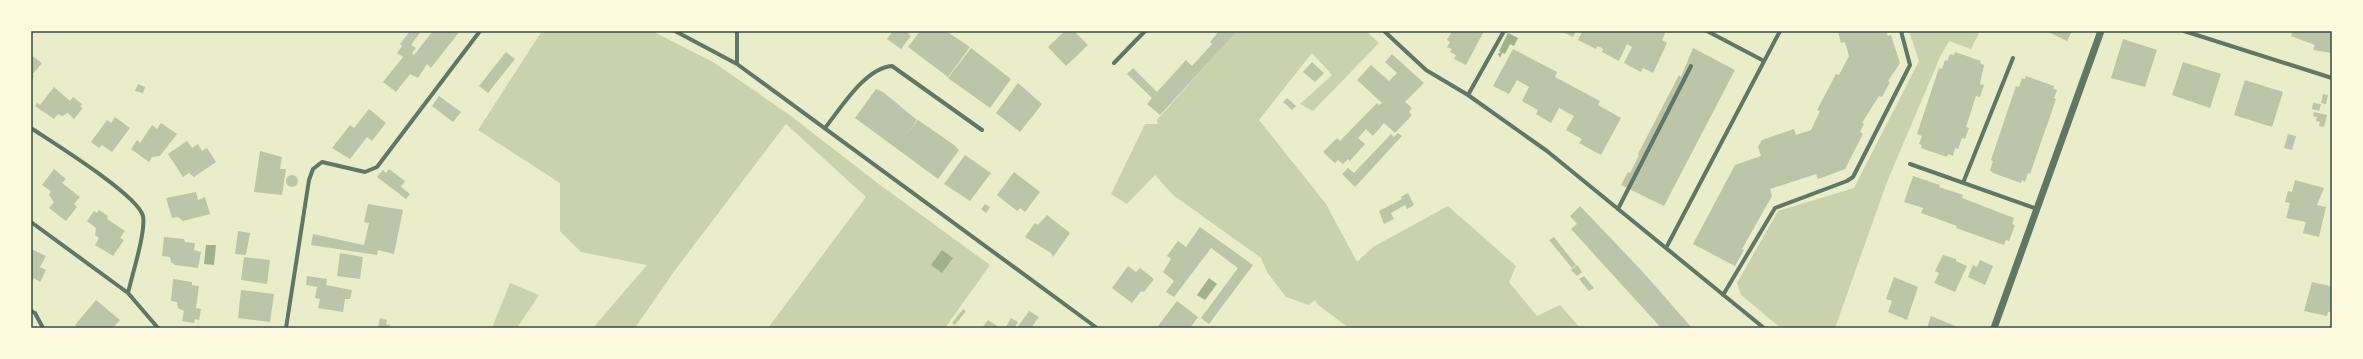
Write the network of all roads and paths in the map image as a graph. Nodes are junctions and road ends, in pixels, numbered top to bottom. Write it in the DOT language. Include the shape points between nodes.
graph roads {
  1 [pos="480,31"];
  2 [pos="675,31"];
  3 [pos="737,31"];
  4 [pos="1145,31"];
  5 [pos="1384,31"];
  6 [pos="1504,31"];
  7 [pos="1708,31"];
  8 [pos="1780,31"];
  9 [pos="1901,31"];
  10 [pos="2101,31"];
  11 [pos="2184,31"];
  12 [pos="2013,58"];
  13 [pos="1764,61"];
  14 [pos="1114,63"];
  15 [pos="737,64"];
  16 [pos="1691,66"];
  17 [pos="2332,78"];
  18 [pos="1468,95"];
  19 [pos="31,128"];
  20 [pos="825,128"];
  21 [pos="982,130"];
  22 [pos="1910,164"];
  23 [pos="1962,183"];
  24 [pos="1618,209"];
  25 [pos="2037,209"];
  26 [pos="31,222"];
  27 [pos="1666,248"];
  28 [pos="128,293"];
  29 [pos="1723,295"];
  30 [pos="31,311"];
  31 [pos="43,328"];
  32 [pos="158,328"];
  33 [pos="286,328"];
  34 [pos="1097,328"];
  35 [pos="1764,328"];
  36 [pos="1994,328"];
  1 -- 33 [label="street" via="377,167 365,172 322,162 313,169 309,180"];
  2 -- 15 [label="street"];
  3 -- 15 [label="street"];
  4 -- 14 [label="street"];
  5 -- 18 [label="street" via="1426,70"];
  6 -- 18 [label="street"];
  7 -- 13 [label="street"];
  8 -- 13 [label="street"];
  9 -- 29 [label="street" via="1910,65 1853,177 1775,208"];
  10 -- 25 [label="street"];
  11 -- 17 [label="street"];
  12 -- 23 [label="street"];
  13 -- 27 [label="street"];
  15 -- 20 [label="street"];
  16 -- 24 [label="street"];
  18 -- 24 [label="street" via="1547,151"];
  19 -- 28 [label="street" via="130,197 143,215"];
  20 -- 21 [label="street" via="868,76 882,67 892,66"];
  20 -- 34 [label="street"];
  22 -- 23 [label="street"];
  23 -- 25 [label="street"];
  24 -- 27 [label="street"];
  25 -- 36 [label="street"];
  26 -- 28 [label="street"];
  27 -- 29 [label="street"];
  28 -- 32 [label="street"];
  29 -- 35 [label="street"];
  30 -- 31 [label="street" via="35,313"];
}
